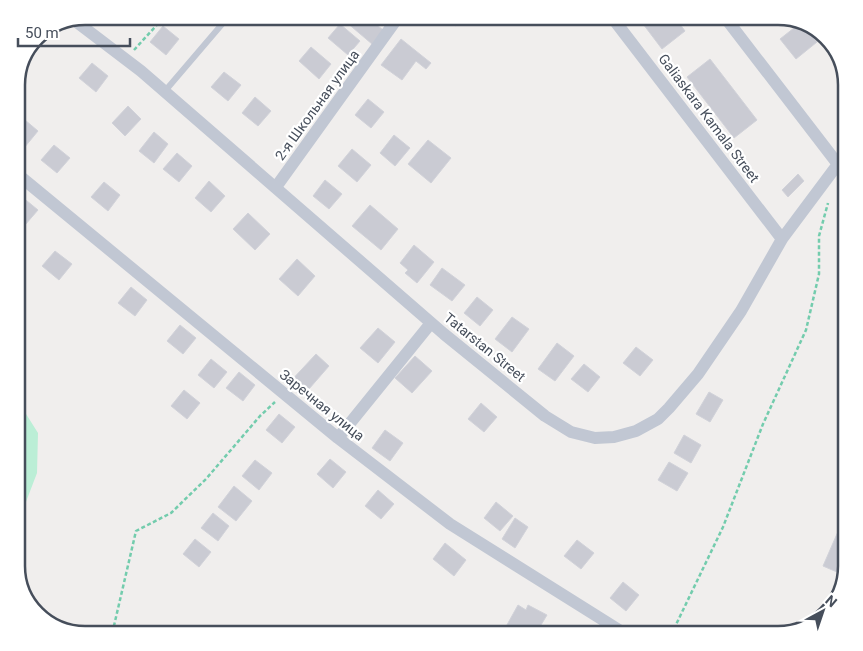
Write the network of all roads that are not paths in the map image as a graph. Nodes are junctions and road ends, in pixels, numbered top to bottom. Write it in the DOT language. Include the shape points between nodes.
graph roads {
  1 [pos="81,25"];
  2 [pos="221,25"];
  3 [pos="393,25"];
  4 [pos="618,25"];
  5 [pos="731,25"];
  6 [pos="165,91"];
  7 [pos="838,164"];
  8 [pos="25,180"];
  9 [pos="276,187"];
  10 [pos="782,239"];
  11 [pos="431,323"];
  12 [pos="338,438"];
  13 [pos="613,626"];
  1 -- 6 [label="street, Tatarstan Street"];
  2 -- 6 [label="lane"];
  3 -- 9 [label="street, 2-я Школьная улица"];
  4 -- 10 [label="street, Galiaskara Kamala Street"];
  5 -- 7 [label="street"];
  6 -- 9 [label="street, Tatarstan Street"];
  7 -- 10 [label="street, Tatarstan Street"];
  8 -- 12 [label="street, Заречная улица"];
  9 -- 11 [label="street, Tatarstan Street"];
  10 -- 11 [label="street, Tatarstan Street" via="741,311 698,374 658,419 636,432 614,438 595,438 571,432 551,420"];
  11 -- 12 [label="street"];
  12 -- 13 [label="street, Заречная улица" via="450,524"];
}
